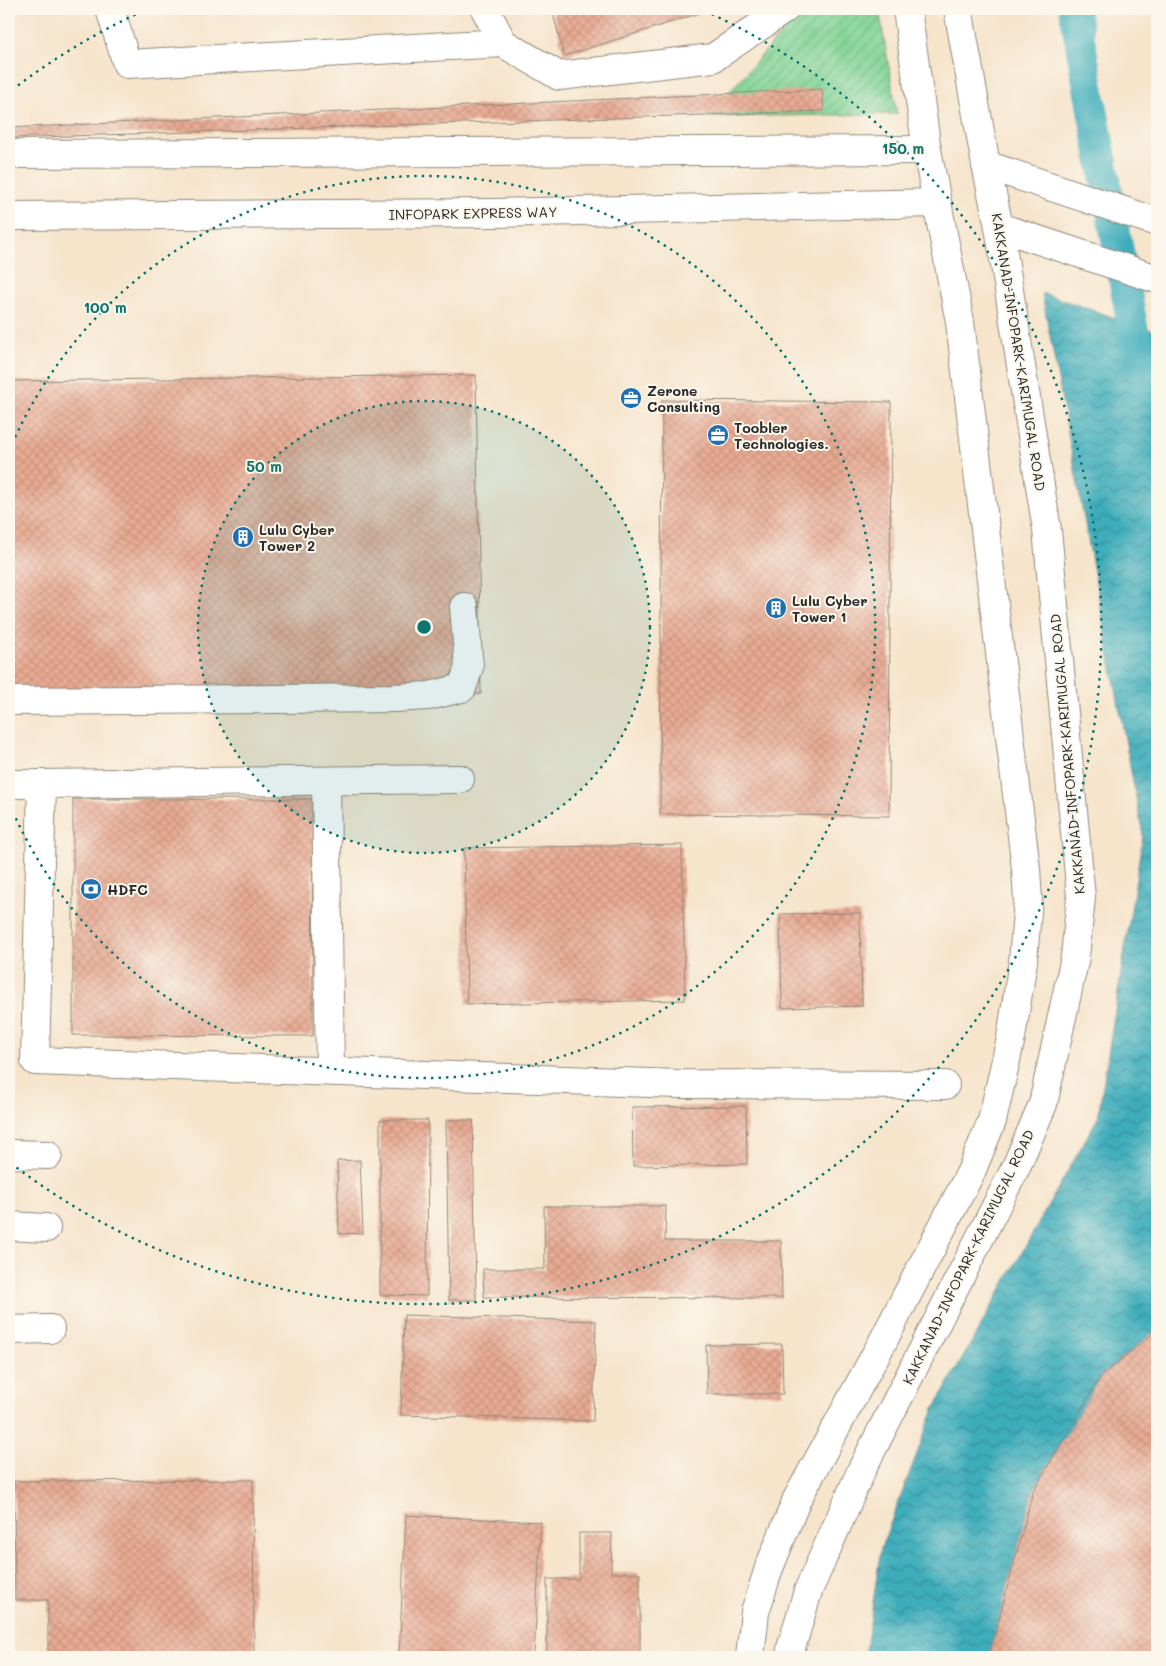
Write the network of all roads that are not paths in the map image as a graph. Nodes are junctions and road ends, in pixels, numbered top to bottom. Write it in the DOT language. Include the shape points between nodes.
graph roads {
  1 [pos="110,9"];
  2 [pos="485,9"];
  3 [pos="785,9"];
  4 [pos="907,9"];
  5 [pos="958,9"];
  6 [pos="503,43"];
  7 [pos="927,150"];
  8 [pos="9,154"];
  9 [pos="986,165"];
  10 [pos="937,203"];
  11 [pos="9,216"];
  12 [pos="1157,222"];
  13 [pos="1000,228"];
  14 [pos="1157,279"];
  15 [pos="464,606"];
  16 [pos="9,701"];
  17 [pos="460,779"];
  18 [pos="326,781"];
  19 [pos="9,784"];
  20 [pos="42,784"];
  21 [pos="330,1071"];
  22 [pos="945,1085"];
  23 [pos="9,1154"];
  24 [pos="48,1155"];
  25 [pos="9,1226"];
  26 [pos="46,1228"];
  27 [pos="50,1329"];
  28 [pos="9,1330"];
  29 [pos="750,1657"];
  30 [pos="790,1657"];
  1 -- 6 [label="main road" via="127,64"];
  2 -- 6 [label="main road"];
  3 -- 6 [label="main road" via="713,58 559,76"];
  4 -- 7 [label="main road"];
  5 -- 9 [label="main road, KAKKANAD-INFOPARK-KARIMUGAL ROAD"];
  7 -- 8 [label="main road"];
  7 -- 10 [label="main road"];
  9 -- 12 [label="main road"];
  9 -- 13 [label="main road, KAKKANAD-INFOPARK-KARIMUGAL ROAD"];
  10 -- 11 [label="main road, INFOPARK EXPRESS WAY" via="494,213"];
  10 -- 29 [label="main road" via="960,322 1026,869 1028,900 1024,961 992,1122 971,1172 797,1499 755,1612"];
  13 -- 14 [label="main road"];
  13 -- 30 [label="main road, KAKKANAD-INFOPARK-KARIMUGAL ROAD" via="1047,530 1081,897 1075,956 1043,1104 1016,1167 862,1469 808,1591"];
  15 -- 16 [label="main road" via="469,667 462,688 429,696"];
  17 -- 18 [label="main road"];
  18 -- 20 [label="main road"];
  18 -- 21 [label="main road"];
  19 -- 20 [label="main road"];
  20 -- 21 [label="main road" via="35,1060"];
  21 -- 22 [label="main road" via="678,1084"];
  23 -- 24 [label="main road"];
  25 -- 26 [label="main road"];
  27 -- 28 [label="main road"];
}
